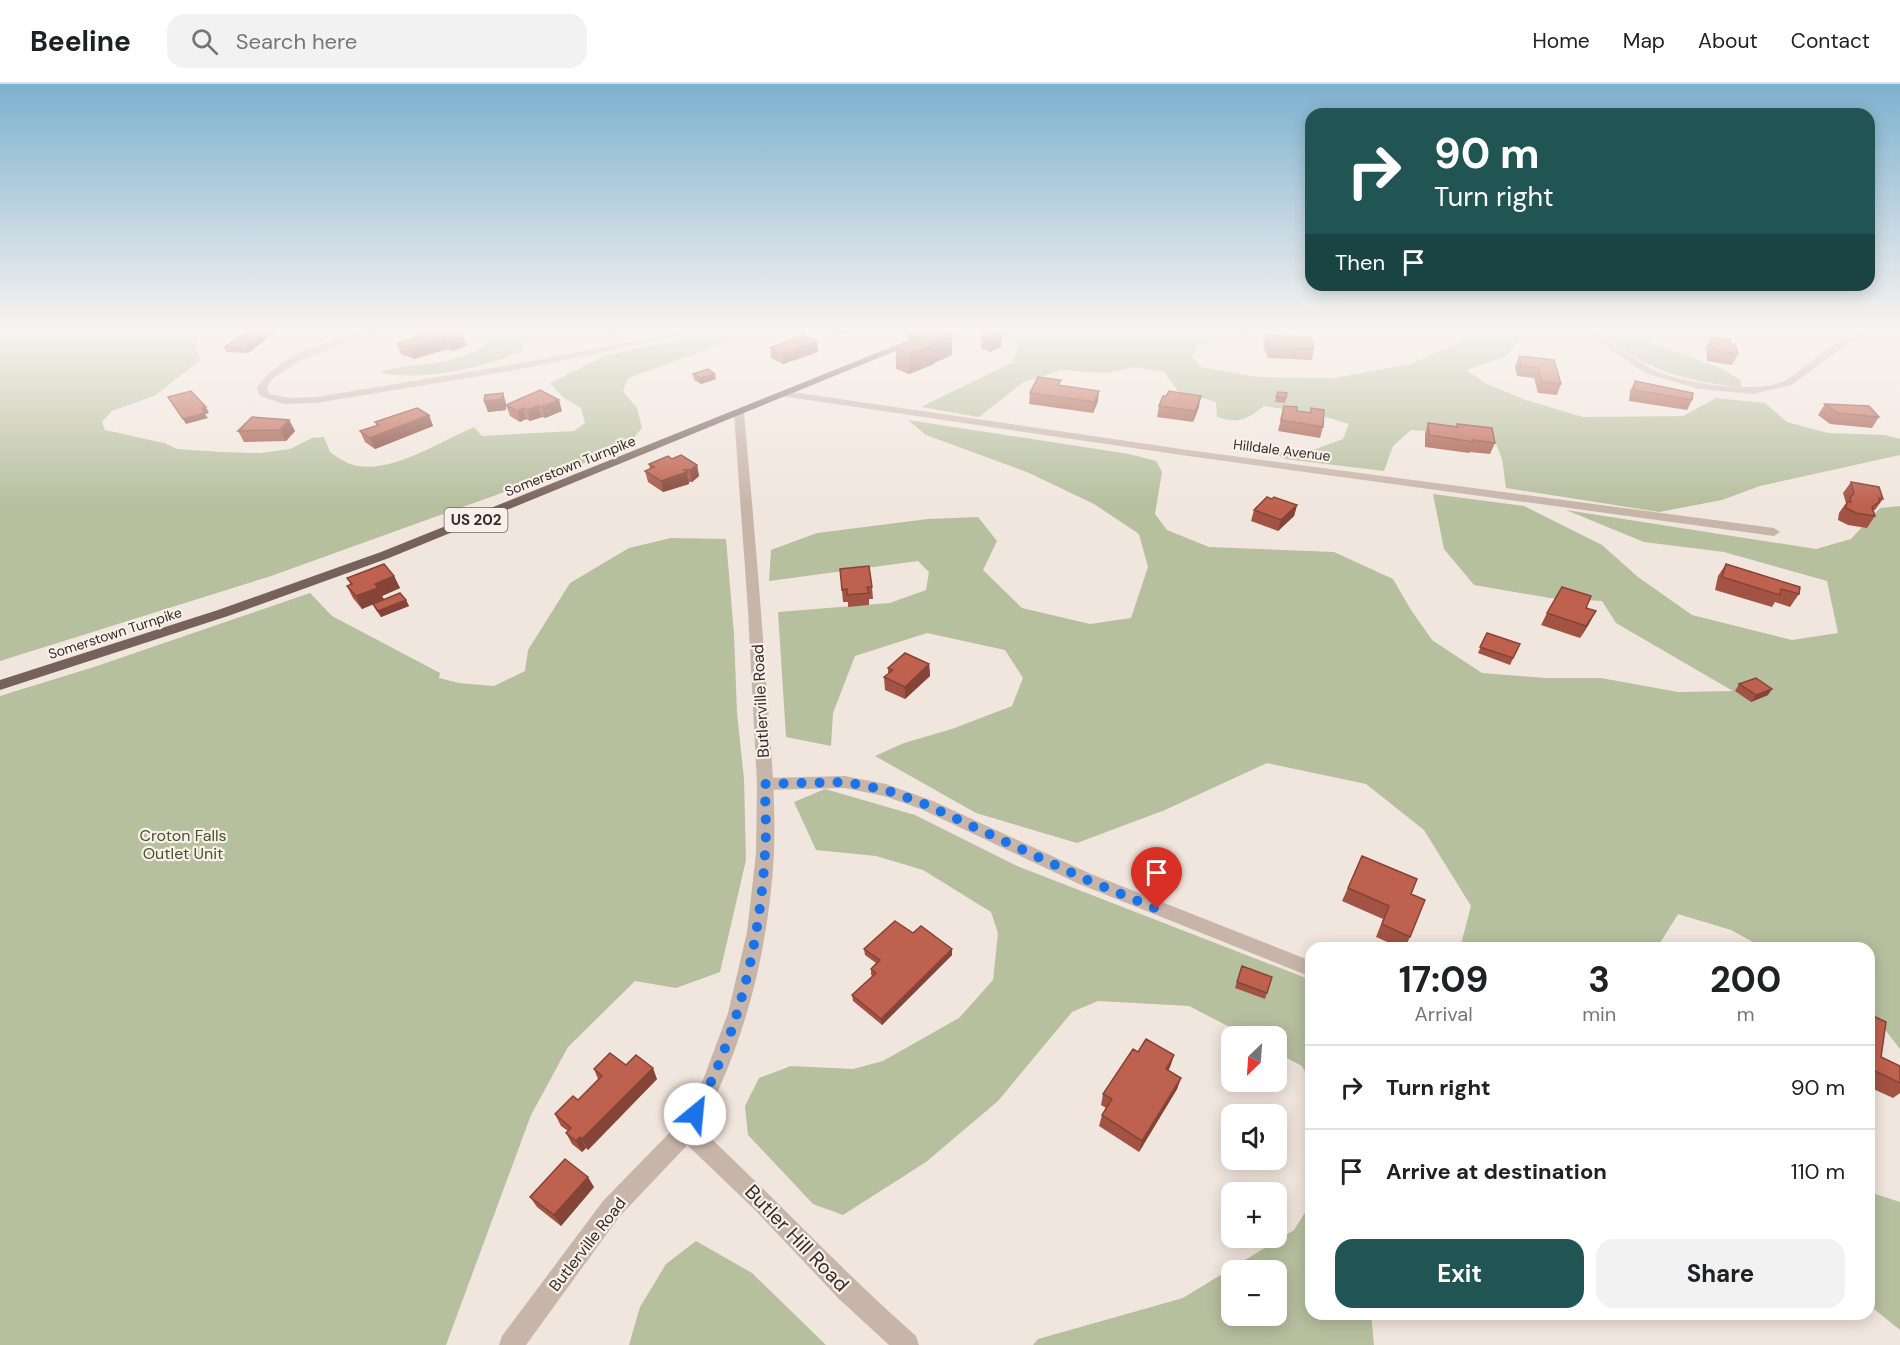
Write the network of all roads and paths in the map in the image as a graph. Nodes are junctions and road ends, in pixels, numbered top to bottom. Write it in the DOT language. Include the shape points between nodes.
graph roads {
  1 [pos="262,389"];
  2 [pos="383,389"];
  3 [pos="798,389"];
  4 [pos="1730,389"];
  5 [pos="1761,389"];
  6 [pos="785,394"];
  7 [pos="739,413"];
  8 [pos="1774,532"];
  9 [pos="0,685"];
  10 [pos="765,784"];
  11 [pos="1305,967"];
  12 [pos="687,1130"];
  13 [pos="512,1345"];
  14 [pos="907,1345"];
  1 -- 2 [label="street" via="265,396 292,402"];
  3 -- 6 [label="main road, Somerstown Turnpike / US 202"];
  4 -- 5 [label="street"];
  6 -- 7 [label="main road, Somerstown Turnpike / US 202"];
  6 -- 8 [label="street, Hilldale Avenue"];
  7 -- 9 [label="main road, Somerstown Turnpike / US 202" via="385,555 212,617"];
  7 -- 10 [label="street, Butlerville Road"];
  10 -- 11 [label="street" via="845,782 886,790 927,805 1085,879"];
  10 -- 12 [label="street, Butlerville Road" via="765,852 748,972 738,1013 712,1084"];
  12 -- 13 [label="street, Butlerville Road" via="611,1209"];
  12 -- 14 [label="street, Butler Hill Road" via="764,1202 847,1291"];
}
